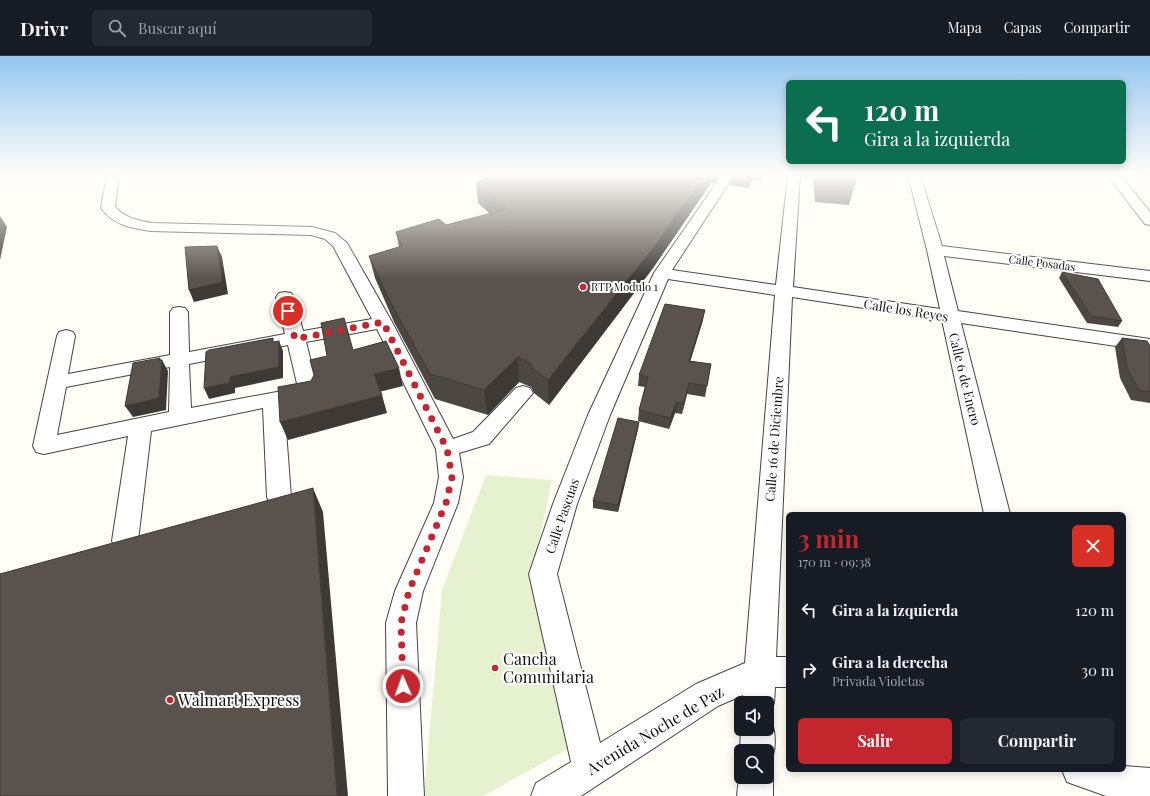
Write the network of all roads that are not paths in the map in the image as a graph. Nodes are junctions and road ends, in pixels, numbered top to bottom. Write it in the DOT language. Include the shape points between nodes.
graph roads {
  1 [pos="109,210"];
  2 [pos="705,210"];
  3 [pos="791,210"];
  4 [pos="924,210"];
  5 [pos="1141,210"];
  6 [pos="1150,221"];
  7 [pos="935,250"];
  8 [pos="662,273"];
  9 [pos="1150,276"];
  10 [pos="784,291"];
  11 [pos="285,297"];
  12 [pos="179,312"];
  13 [pos="950,317"];
  14 [pos="383,322"];
  15 [pos="66,336"];
  16 [pos="295,339"];
  17 [pos="1150,345"];
  18 [pos="178,359"];
  19 [pos="59,375"];
  20 [pos="523,393"];
  21 [pos="274,400"];
  22 [pos="180,417"];
  23 [pos="141,425"];
  24 [pos="447,449"];
  25 [pos="279,497"];
  26 [pos="997,512"];
  27 [pos="125,541"];
  28 [pos="768,682"];
  29 [pos="590,770"];
  30 [pos="1085,772"];
  31 [pos="756,784"];
  32 [pos="1134,789"];
  33 [pos="406,796"];
  34 [pos="549,796"];
  35 [pos="755,796"];
  1 -- 14 [label="street" via="114,216 126,223 151,227 312,231 330,236 339,243"];
  2 -- 8 [label="street, Calle Pascuas"];
  3 -- 10 [label="street, Calle 16 de Diciembre"];
  4 -- 7 [label="street, Calle 6 de Enero"];
  5 -- 6 [label="street"];
  7 -- 9 [label="street, Calle Posadas"];
  7 -- 13 [label="street, Calle 6 de Enero"];
  8 -- 10 [label="street, Calle los Reyes"];
  8 -- 29 [label="street, Calle Pascuas" via="599,415 565,504 543,574"];
  10 -- 13 [label="street, Calle los Reyes"];
  10 -- 28 [label="street, Calle 16 de Diciembre"];
  11 -- 16 [label="street"];
  12 -- 18 [label="street"];
  13 -- 17 [label="street, Calle los Reyes"];
  13 -- 26 [label="street, Calle 6 de Enero"];
  14 -- 16 [label="street"];
  14 -- 24 [label="street"];
  15 -- 19 [label="street"];
  16 -- 18 [label="street"];
  16 -- 21 [label="street" via="309,393"];
  18 -- 19 [label="street"];
  18 -- 22 [label="street"];
  19 -- 23 [label="street" via="44,446"];
  20 -- 24 [label="street" via="481,438"];
  21 -- 22 [label="street"];
  21 -- 25 [label="street"];
  22 -- 23 [label="street"];
  23 -- 27 [label="street"];
  24 -- 33 [label="street" via="452,477 446,503 409,591 401,623"];
  28 -- 29 [label="street, Avenida Noche de Paz" via="707,695"];
  29 -- 34 [label="street, Avenida Noche de Paz"];
  30 -- 32 [label="street"];
  31 -- 35 [label="street"];
}
